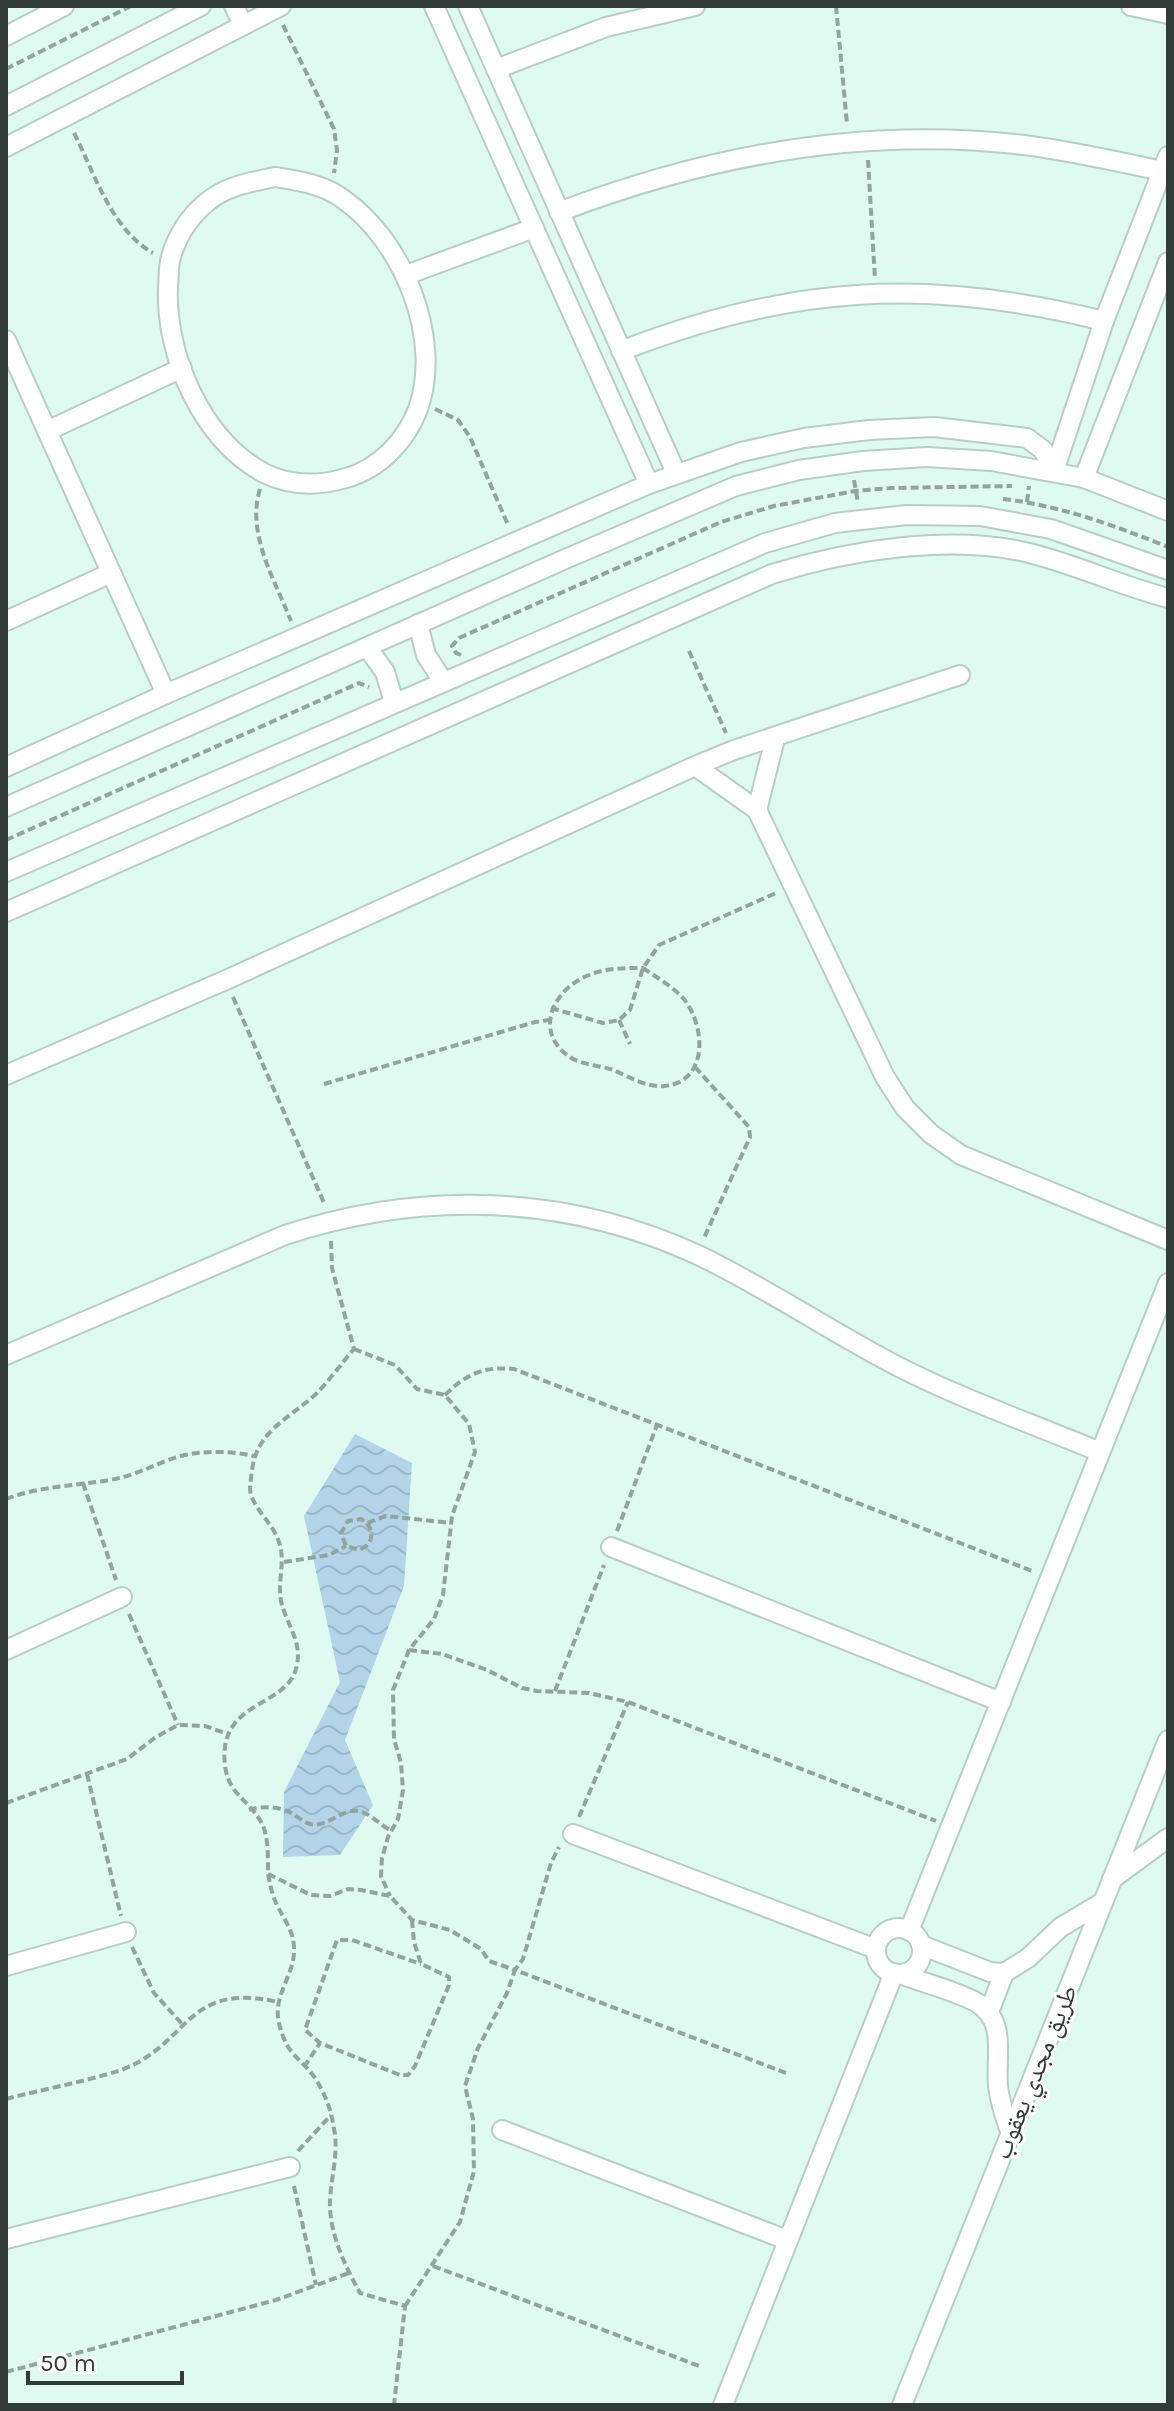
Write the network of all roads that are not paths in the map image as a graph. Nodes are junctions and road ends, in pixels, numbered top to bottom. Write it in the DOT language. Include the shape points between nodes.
graph roads {
  1 [pos="64,6"];
  2 [pos="201,6"];
  3 [pos="234,6"];
  4 [pos="434,6"];
  5 [pos="468,6"];
  6 [pos="695,6"];
  7 [pos="1131,6"];
  8 [pos="278,8"];
  9 [pos="1168,14"];
  10 [pos="243,25"];
  11 [pos="6,36"];
  12 [pos="496,69"];
  13 [pos="6,106"];
  14 [pos="6,147"];
  15 [pos="1165,164"];
  16 [pos="559,212"];
  17 [pos="534,228"];
  18 [pos="1168,262"];
  19 [pos="406,275"];
  20 [pos="1104,321"];
  21 [pos="6,340"];
  22 [pos="621,351"];
  23 [pos="182,368"];
  24 [pos="47,431"];
  25 [pos="1054,471"];
  26 [pos="676,473"];
  27 [pos="1084,478"];
  28 [pos="649,484"];
  29 [pos="1168,511"];
  30 [pos="547,529"];
  31 [pos="563,560"];
  32 [pos="1168,570"];
  33 [pos="111,573"];
  34 [pos="1168,598"];
  35 [pos="6,621"];
  36 [pos="418,624"];
  37 [pos="367,647"];
  38 [pos="252,658"];
  39 [pos="960,675"];
  40 [pos="443,681"];
  41 [pos="268,691"];
  42 [pos="166,694"];
  43 [pos="394,702"];
  44 [pos="775,739"];
  45 [pos="695,766"];
  46 [pos="6,767"];
  47 [pos="6,807"];
  48 [pos="757,810"];
  49 [pos="6,872"];
  50 [pos="6,912"];
  51 [pos="6,1075"];
  52 [pos="1168,1240"];
  53 [pos="1168,1283"];
  54 [pos="6,1355"];
  55 [pos="1100,1452"];
  56 [pos="611,1547"];
  57 [pos="122,1597"];
  58 [pos="6,1650"];
  59 [pos="1001,1702"];
  60 [pos="1168,1740"];
  61 [pos="573,1834"];
  62 [pos="1168,1838"];
  63 [pos="1112,1880"];
  64 [pos="1103,1902"];
  65 [pos="126,1932"];
  66 [pos="915,1938"];
  67 [pos="876,1949"];
  68 [pos="6,1966"];
  69 [pos="1004,1973"];
  70 [pos="897,1974"];
  71 [pos="989,2012"];
  72 [pos="502,2130"];
  73 [pos="1011,2134"];
  74 [pos="290,2167"];
  75 [pos="6,2239"];
  76 [pos="787,2240"];
  77 [pos="723,2405"];
  78 [pos="902,2405"];
  1 -- 11 [label="street"];
  2 -- 13 [label="street"];
  3 -- 10 [label="street"];
  4 -- 17 [label="street"];
  5 -- 12 [label="street"];
  6 -- 12 [label="street" via="606,27"];
  7 -- 9 [label="street"];
  8 -- 10 [label="street"];
  10 -- 14 [label="street"];
  12 -- 16 [label="street"];
  15 -- 16 [label="street" via="955,140 858,142 685,169"];
  15 -- 20 [label="street"];
  16 -- 22 [label="street"];
  17 -- 19 [label="street"];
  17 -- 28 [label="street"];
  18 -- 27 [label="street"];
  19 -- 23 [label="street" via="368,220 342,198 310,182 275,177 240,184 208,201 184,227 170,259 172,333"];
  19 -- 23 [label="street" via="423,341 418,408 405,436 357,475 326,484 295,483 265,474 215,430"];
  20 -- 22 [label="street" via="993,298 876,293 774,304 721,316"];
  20 -- 25 [label="street"];
  21 -- 24 [label="street"];
  22 -- 26 [label="street"];
  23 -- 24 [label="street"];
  24 -- 33 [label="street"];
  25 -- 26 [label="street" via="1043,450 1027,438 934,427 804,438"];
  25 -- 27 [label="street"];
  25 -- 31 [label="street" via="927,457 799,470 736,486"];
  26 -- 28 [label="street"];
  27 -- 29 [label="street"];
  28 -- 30 [label="street"];
  30 -- 31 [label="street"];
  30 -- 38 [label="street"];
  31 -- 36 [label="street"];
  32 -- 40 [label="street" via="1051,529 980,516 907,515 835,523 765,543"];
  33 -- 35 [label="street"];
  33 -- 42 [label="street"];
  34 -- 50 [label="street" via="1031,553 970,545 889,548 818,560 772,574"];
  36 -- 37 [label="street"];
  36 -- 40 [label="street" via="426,655"];
  37 -- 41 [label="street"];
  37 -- 43 [label="street" via="385,672"];
  38 -- 41 [label="street"];
  38 -- 42 [label="street"];
  39 -- 44 [label="street"];
  40 -- 43 [label="street"];
  41 -- 47 [label="street"];
  42 -- 46 [label="street"];
  43 -- 49 [label="street"];
  44 -- 45 [label="street"];
  44 -- 48 [label="street"];
  45 -- 48 [label="street"];
  45 -- 51 [label="street"];
  48 -- 52 [label="street" via="885,1077 905,1108 931,1134 973,1161"];
  53 -- 55 [label="street"];
  54 -- 55 [label="street" via="331,1220 424,1205 517,1206 608,1223 696,1254 902,1368"];
  55 -- 59 [label="street"];
  56 -- 59 [label="street"];
  57 -- 58 [label="street"];
  59 -- 66 [label="street" via="951,1826"];
  60 -- 63 [label="street, طريق مجدي يعقوب"];
  61 -- 67 [label="street"];
  62 -- 63 [label="street"];
  63 -- 64 [label="street, طريق مجدي يعقوب"];
  64 -- 69 [label="street" via="1061,1927"];
  64 -- 73 [label="street, طريق مجدي يعقوب"];
  65 -- 68 [label="street"];
  66 -- 67 [label="street" via="901,1928 884,1933"];
  66 -- 69 [label="street" via="990,1972"];
  66 -- 70 [label="street" via="921,1955 918,1964"];
  67 -- 70 [label="street" via="882,1967"];
  69 -- 71 [label="street"];
  70 -- 71 [label="street"];
  70 -- 76 [label="street"];
  71 -- 73 [label="street" via="999,2039 998,2087"];
  72 -- 76 [label="street"];
  73 -- 78 [label="street, طريق مجدي يعقوب"];
  74 -- 75 [label="street"];
  76 -- 77 [label="street"];
}
